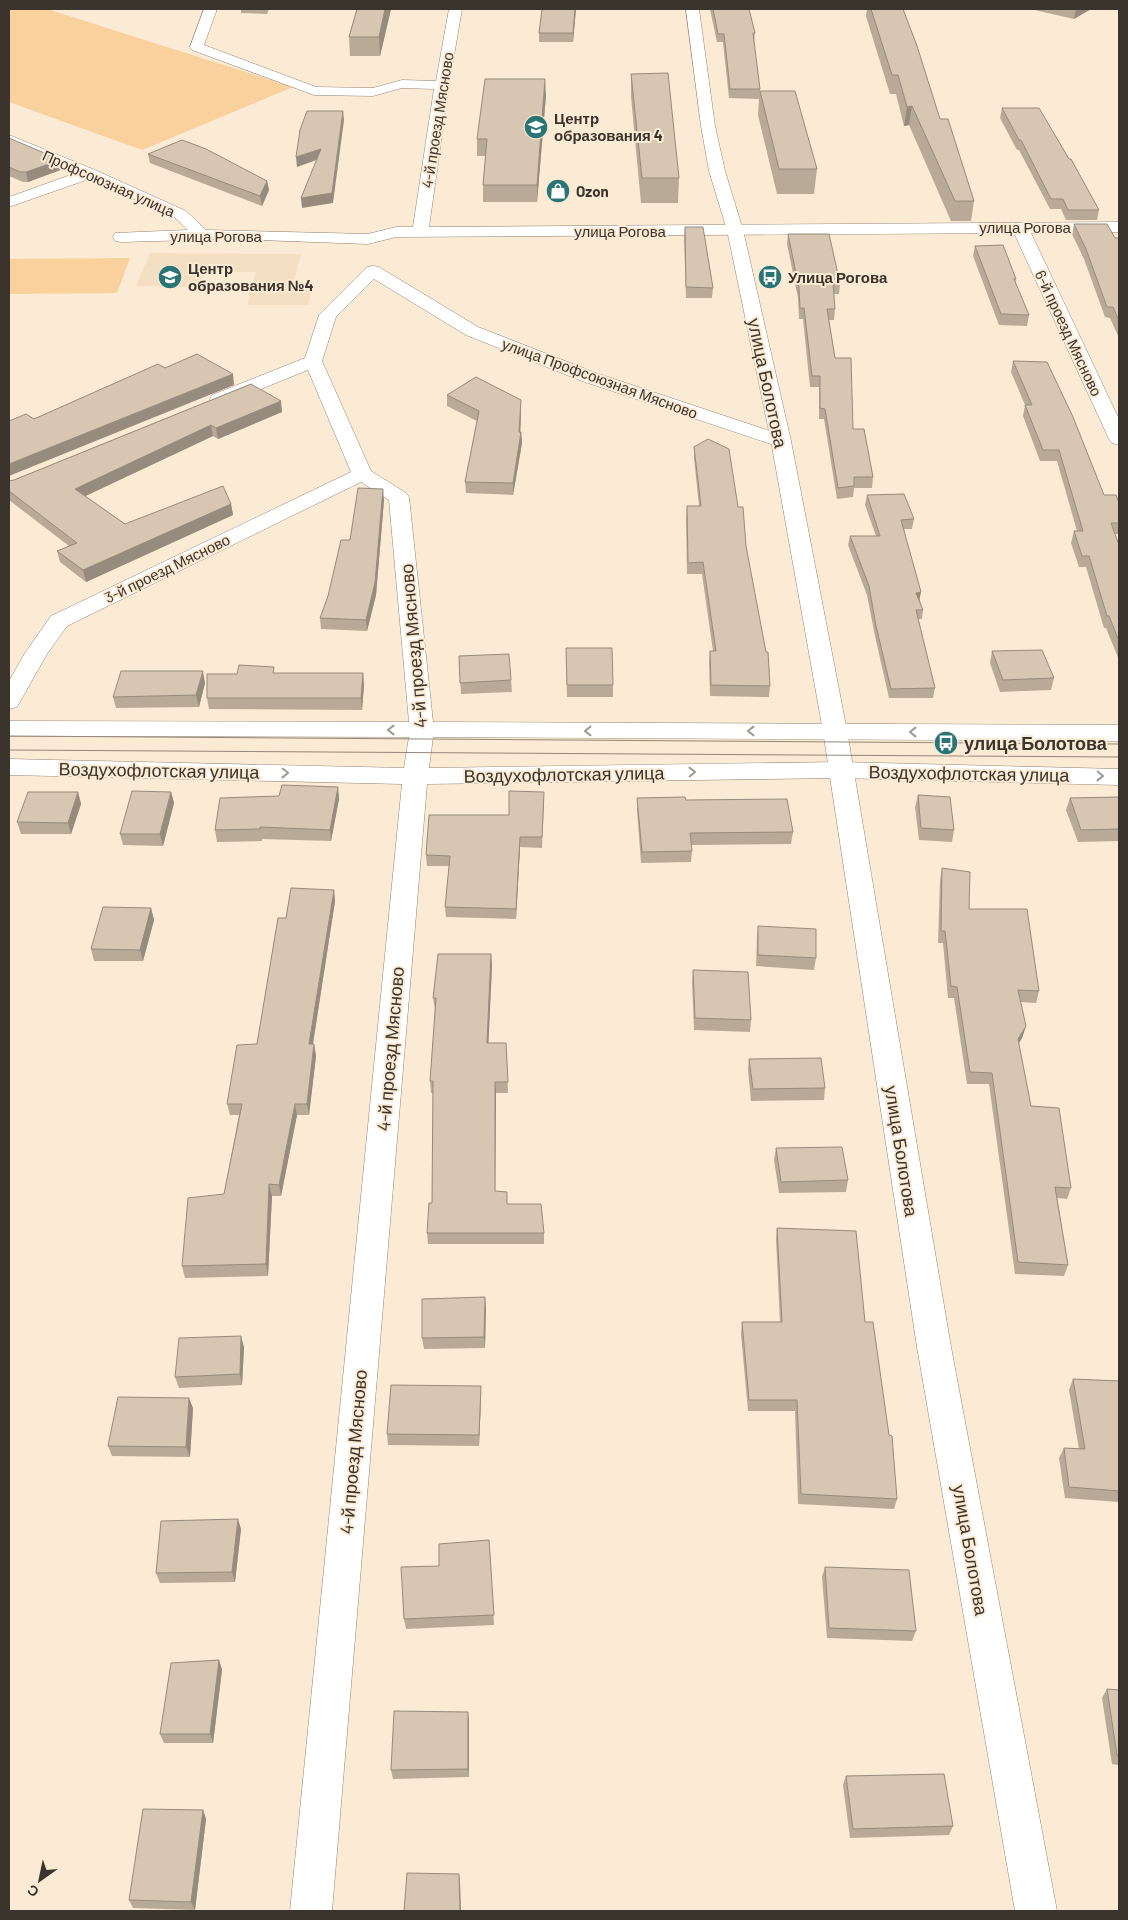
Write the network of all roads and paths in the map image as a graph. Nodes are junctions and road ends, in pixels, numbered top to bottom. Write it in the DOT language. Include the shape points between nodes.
graph roads {
  1 [pos="210,9"];
  2 [pos="456,9"];
  3 [pos="692,9"];
  4 [pos="442,85"];
  5 [pos="9,140"];
  6 [pos="90,173"];
  7 [pos="9,202"];
  8 [pos="1020,227"];
  9 [pos="1119,228"];
  10 [pos="735,230"];
  11 [pos="420,232"];
  12 [pos="202,235"];
  13 [pos="121,237"];
  14 [pos="368,239"];
  15 [pos="373,271"];
  16 [pos="313,361"];
  17 [pos="202,406"];
  18 [pos="1119,439"];
  19 [pos="781,441"];
  20 [pos="362,474"];
  21 [pos="9,702"];
  22 [pos="9,728"];
  23 [pos="422,730"];
  24 [pos="835,731"];
  25 [pos="1119,733"];
  26 [pos="9,767"];
  27 [pos="840,770"];
  28 [pos="415,776"];
  29 [pos="1119,777"];
  30 [pos="312,1911"];
  31 [pos="1036,1911"];
  1 -- 4 [label="street" via="197,47 314,91 374,92 402,84"];
  2 -- 4 [label="street, 4-й проезд Мясново"];
  3 -- 10 [label="street, улица Болотова" via="708,126"];
  4 -- 11 [label="street, 4-й проезд Мясново"];
  5 -- 6 [label="street, Профсоюзная улица"];
  6 -- 7 [label="street"];
  6 -- 12 [label="street, Профсоюзная улица" via="180,214"];
  8 -- 9 [label="street, улица Рогова"];
  8 -- 10 [label="street, улица Рогова"];
  8 -- 18 [label="street, 6-й проезд Мясново"];
  10 -- 11 [label="street, улица Рогова"];
  10 -- 19 [label="street, улица Болотова"];
  11 -- 14 [label="street, улица Рогова" via="396,232"];
  12 -- 13 [label="street, улица Рогова"];
  12 -- 14 [label="street, улица Рогова"];
  14 -- 15 [label="street"];
  15 -- 16 [label="street" via="328,315"];
  15 -- 19 [label="street, улица Профсоюзная Мясново" via="472,331 588,377"];
  16 -- 17 [label="street"];
  16 -- 20 [label="street"];
  19 -- 24 [label="street, улица Болотова"];
  20 -- 21 [label="street, 3-й проезд Мясново" via="59,621 36,652"];
  20 -- 23 [label="street, 4-й проезд Мясново" via="400,497"];
  23 -- 22 [label="street, one-way"];
  24 -- 23 [label="street, one-way"];
  23 -- 28 [label="street, 4-й проезд Мясново"];
  25 -- 24 [label="street, one-way"];
  24 -- 27 [label="street, улица Болотова"];
  26 -- 28 [label="street, Воздухофлотская улица, one-way"];
  28 -- 27 [label="street, Воздухофлотская улица, one-way"];
  27 -- 29 [label="street, Воздухофлотская улица, one-way"];
  27 -- 31 [label="street, улица Болотова" via="934,1347"];
  28 -- 30 [label="street, 4-й проезд Мясново"];
}
